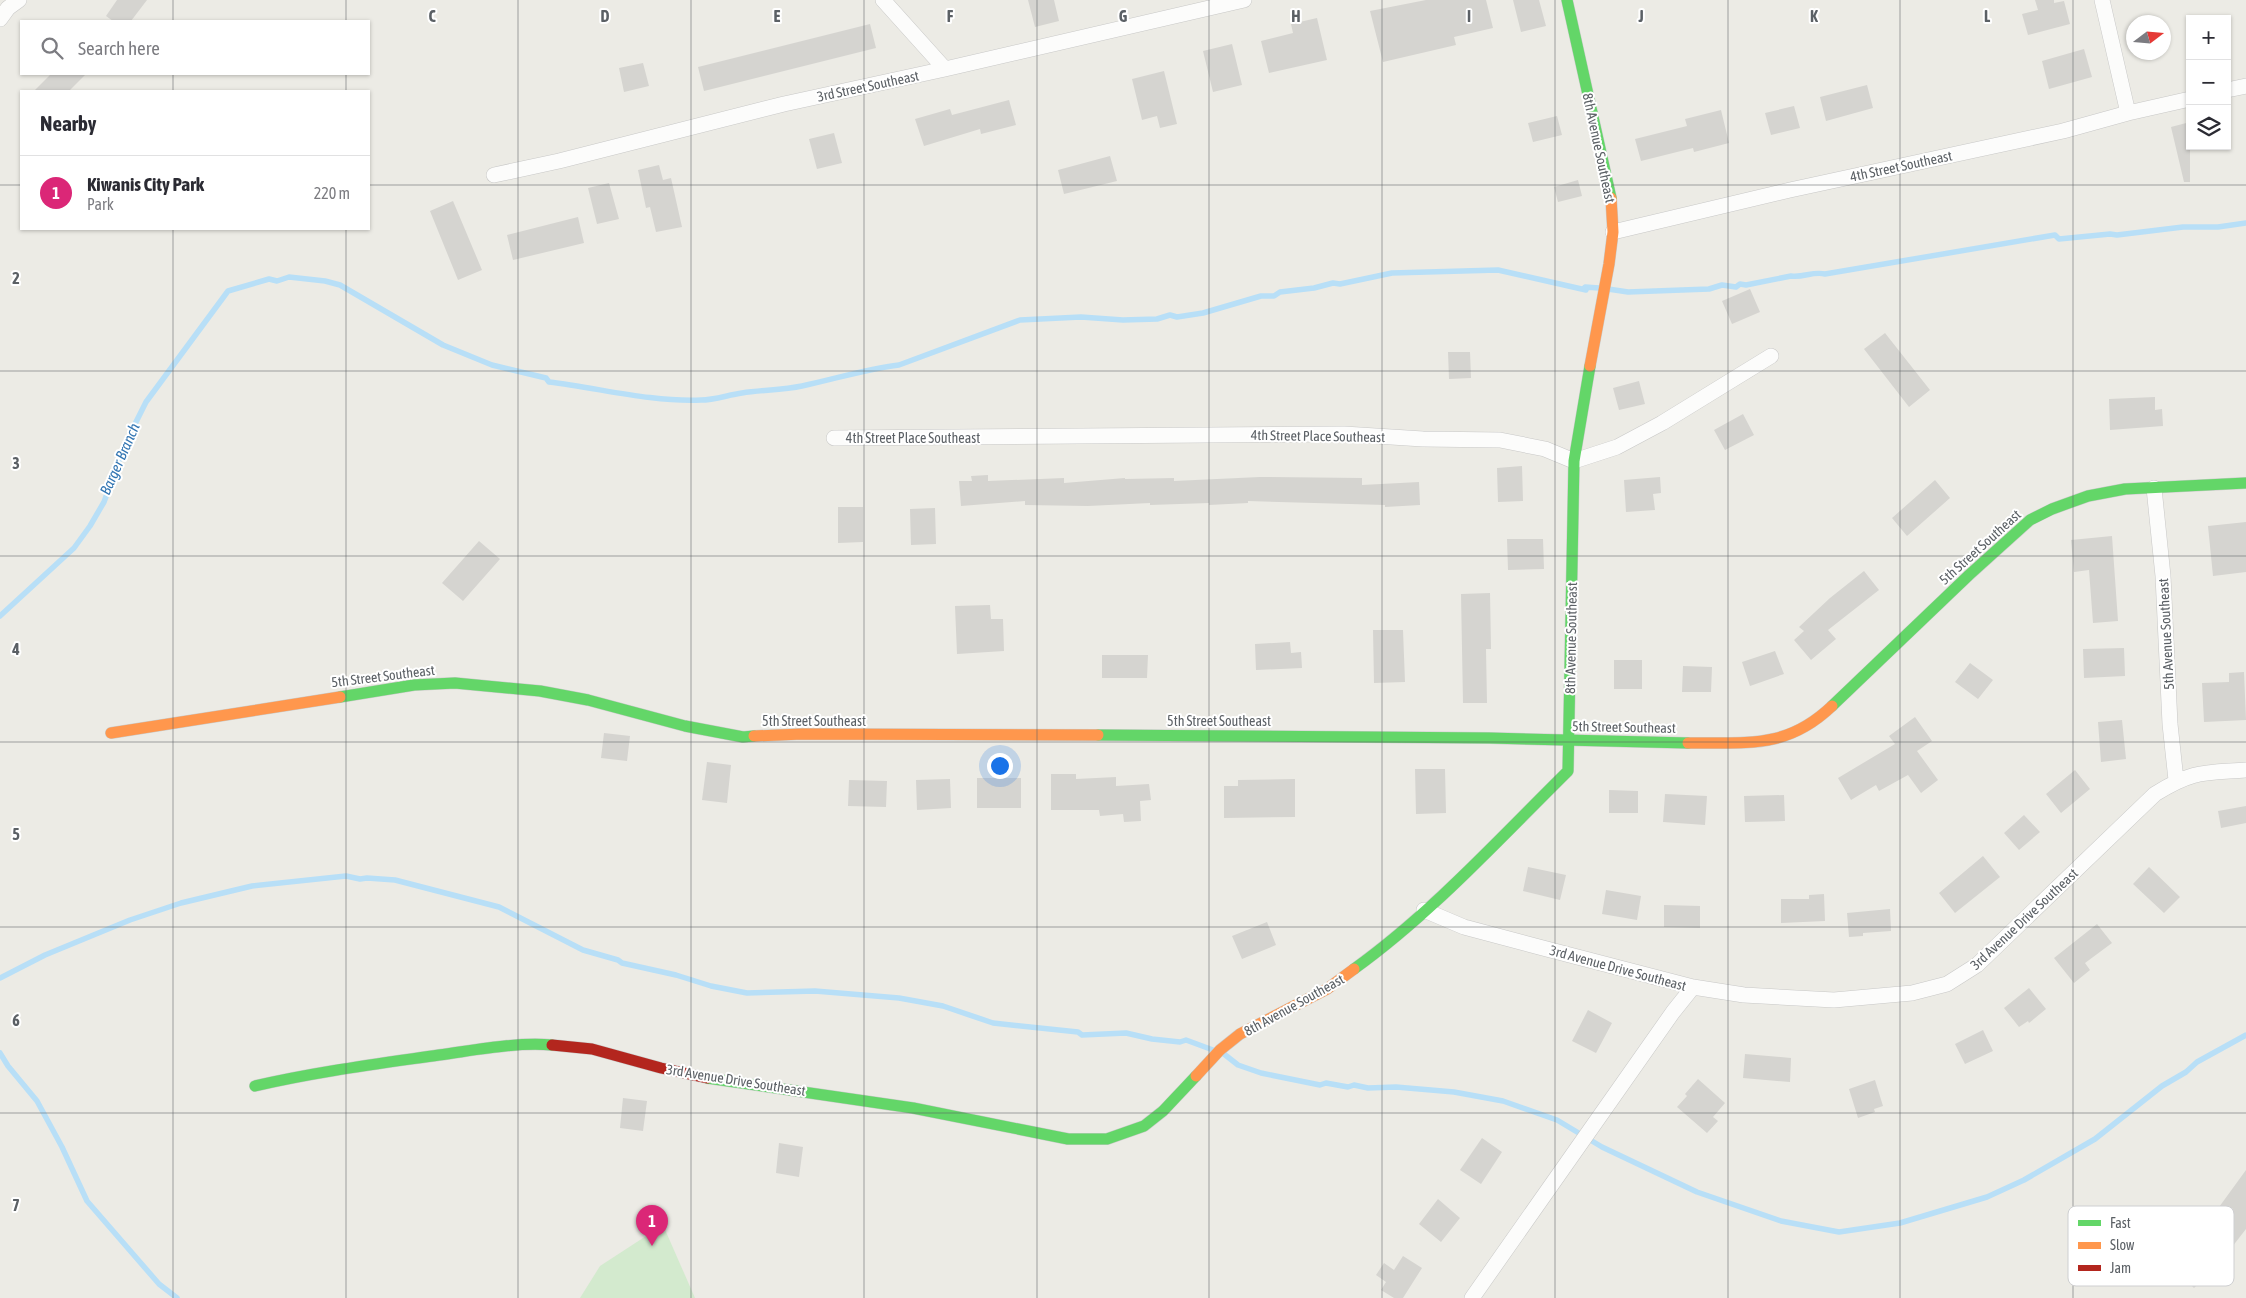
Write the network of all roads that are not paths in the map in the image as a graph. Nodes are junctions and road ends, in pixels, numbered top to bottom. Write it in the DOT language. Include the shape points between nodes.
graph roads {
  1 [pos="883,0"];
  2 [pos="1244,0"];
  3 [pos="1567,0"];
  4 [pos="2102,0"];
  5 [pos="18,1"];
  6 [pos="0,18"];
  7 [pos="945,69"];
  8 [pos="2246,86"];
  9 [pos="2231,89"];
  10 [pos="2186,100"];
  11 [pos="2128,113"];
  12 [pos="494,175"];
  13 [pos="1613,232"];
  14 [pos="1772,356"];
  15 [pos="834,438"];
  16 [pos="1574,461"];
  17 [pos="2246,483"];
  18 [pos="2154,488"];
  19 [pos="111,733"];
  20 [pos="1569,741"];
  21 [pos="2246,770"];
  22 [pos="2176,780"];
  23 [pos="1424,910"];
  24 [pos="1693,988"];
  25 [pos="255,1086"];
  26 [pos="1176,1098"];
  27 [pos="1472,1298"];
  1 -- 7 [label="street"];
  2 -- 7 [label="street, 3rd Street Southeast"];
  3 -- 13 [label="street, 8th Avenue Southeast" via="1611,193"];
  4 -- 11 [label="street"];
  5 -- 6 [label="street"];
  7 -- 12 [label="street, 3rd Street Southeast"];
  8 -- 9 [label="street"];
  10 -- 11 [label="street, 4th Street Southeast"];
  11 -- 13 [label="street, 4th Street Southeast" via="2062,131"];
  13 -- 16 [label="street, 8th Avenue Southeast"];
  14 -- 16 [label="street" via="1625,443"];
  15 -- 16 [label="street, 4th Street Place Southeast" via="1344,434 1500,440 1545,449"];
  16 -- 20 [label="street, 8th Avenue Southeast"];
  17 -- 18 [label="street, 5th Street Southeast"];
  18 -- 20 [label="street, 5th Street Southeast" via="2088,496 2030,520 1826,712 1790,735 1765,742"];
  18 -- 22 [label="street, 5th Avenue Southeast"];
  19 -- 20 [label="street, 5th Street Southeast" via="414,685 455,683 588,700 686,726 743,737 802,734 1134,735"];
  20 -- 23 [label="street, 8th Avenue Southeast" via="1568,771"];
  21 -- 22 [label="street, 3rd Avenue Drive Southeast" via="2196,773"];
  22 -- 24 [label="street, 3rd Avenue Drive Southeast" via="2156,794 1977,965 1947,984 1912,993 1834,1000 1744,995"];
  23 -- 24 [label="street, 3rd Avenue Drive Southeast" via="1464,927"];
  23 -- 26 [label="street, 8th Avenue Southeast" via="1384,948 1346,976 1240,1034 1220,1050"];
  24 -- 27 [label="street" via="1672,1012"];
  25 -- 26 [label="street, 3rd Avenue Drive Southeast" via="382,1063 538,1044 592,1048 718,1080 913,1108 1068,1139 1107,1139 1144,1126"];
}
